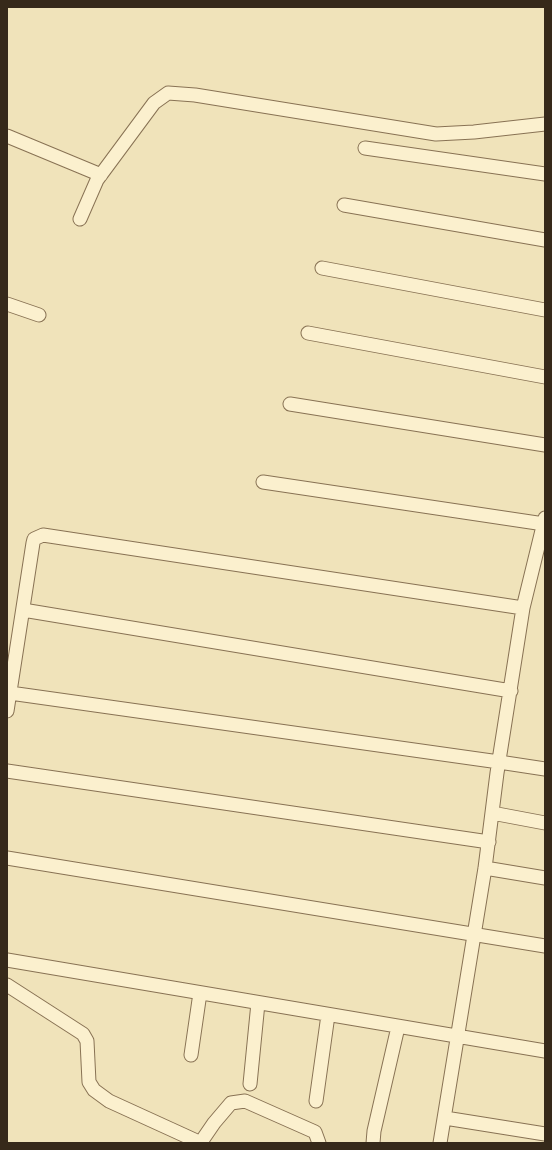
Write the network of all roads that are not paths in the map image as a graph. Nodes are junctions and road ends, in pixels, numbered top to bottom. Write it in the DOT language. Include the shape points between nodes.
graph roads {
  1 [pos="545,124"];
  2 [pos="7,136"];
  3 [pos="365,148"];
  4 [pos="545,174"];
  5 [pos="101,175"];
  6 [pos="344,205"];
  7 [pos="80,219"];
  8 [pos="545,240"];
  9 [pos="322,268"];
  10 [pos="7,304"];
  11 [pos="545,310"];
  12 [pos="39,315"];
  13 [pos="308,333"];
  14 [pos="545,377"];
  15 [pos="290,404"];
  16 [pos="545,444"];
  17 [pos="263,482"];
  18 [pos="544,521"];
  19 [pos="523,608"];
  20 [pos="23,610"];
  21 [pos="511,691"];
  22 [pos="10,693"];
  23 [pos="7,711"];
  24 [pos="499,762"];
  25 [pos="545,770"];
  26 [pos="7,771"];
  27 [pos="492,813"];
  28 [pos="545,823"];
  29 [pos="489,842"];
  30 [pos="7,858"];
  31 [pos="486,868"];
  32 [pos="545,878"];
  33 [pos="474,934"];
  34 [pos="545,946"];
  35 [pos="7,960"];
  36 [pos="7,985"];
  37 [pos="200,993"];
  38 [pos="258,1003"];
  39 [pos="328,1015"];
  40 [pos="398,1027"];
  41 [pos="458,1037"];
  42 [pos="545,1051"];
  43 [pos="191,1055"];
  44 [pos="250,1084"];
  45 [pos="316,1101"];
  46 [pos="445,1118"];
  47 [pos="545,1134"];
  48 [pos="201,1143"];
  49 [pos="319,1143"];
  50 [pos="372,1143"];
  51 [pos="440,1143"];
  1 -- 5 [label="street" via="436,134 195,95 168,93 154,103"];
  2 -- 5 [label="street"];
  3 -- 4 [label="street"];
  5 -- 7 [label="street"];
  6 -- 8 [label="street"];
  9 -- 11 [label="street"];
  10 -- 12 [label="street"];
  13 -- 14 [label="street"];
  15 -- 16 [label="street"];
  17 -- 18 [label="street"];
  18 -- 19 [label="street"];
  19 -- 20 [label="street" via="43,535 34,539"];
  19 -- 21 [label="street"];
  20 -- 21 [label="street"];
  20 -- 22 [label="street"];
  21 -- 24 [label="street"];
  22 -- 23 [label="street"];
  22 -- 24 [label="street"];
  24 -- 25 [label="street"];
  24 -- 27 [label="street"];
  26 -- 29 [label="street"];
  27 -- 28 [label="street"];
  27 -- 29 [label="street"];
  29 -- 31 [label="street"];
  30 -- 33 [label="street"];
  31 -- 32 [label="street"];
  31 -- 33 [label="street"];
  33 -- 34 [label="street"];
  33 -- 41 [label="street"];
  35 -- 37 [label="street"];
  36 -- 48 [label="street" via="83,1034 87,1041 90,1082 94,1090 109,1101"];
  37 -- 38 [label="street"];
  37 -- 43 [label="street"];
  38 -- 39 [label="street"];
  38 -- 44 [label="street"];
  39 -- 40 [label="street"];
  39 -- 45 [label="street"];
  40 -- 41 [label="street"];
  40 -- 50 [label="street"];
  41 -- 42 [label="street"];
  41 -- 46 [label="street"];
  46 -- 47 [label="street"];
  46 -- 51 [label="street"];
  48 -- 49 [label="street" via="231,1103 245,1101 315,1132"];
}
